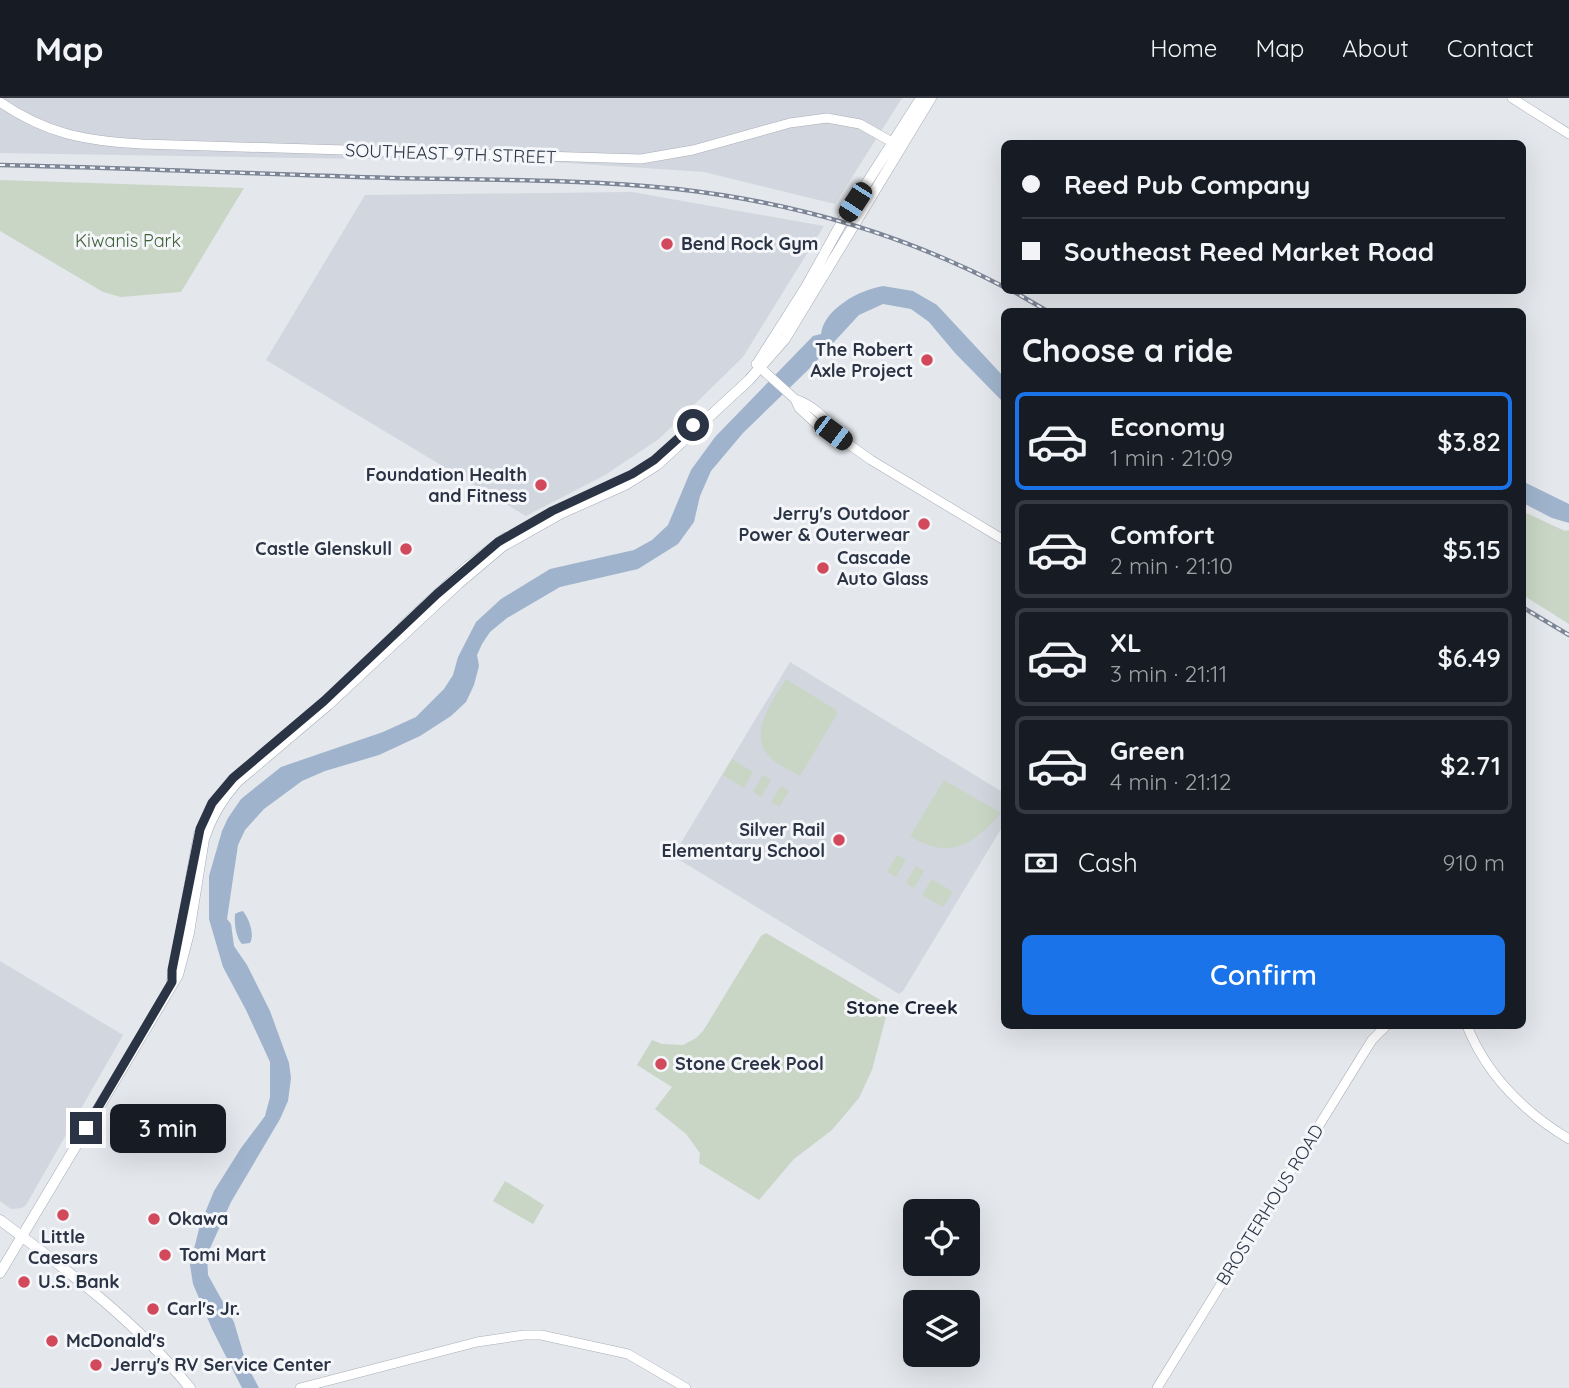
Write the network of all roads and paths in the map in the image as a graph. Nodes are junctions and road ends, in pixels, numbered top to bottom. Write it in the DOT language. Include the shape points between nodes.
graph roads {
  1 [pos="921,98"];
  2 [pos="931,98"];
  3 [pos="1512,98"];
  4 [pos="0,102"];
  5 [pos="1569,134"];
  6 [pos="897,144"];
  7 [pos="762,369"];
  8 [pos="1001,538"];
  9 [pos="1383,1029"];
  10 [pos="1469,1029"];
  11 [pos="1569,1139"];
  12 [pos="0,1220"];
  13 [pos="22,1236"];
  14 [pos="0,1273"];
  15 [pos="325,1385"];
  16 [pos="186,1386"];
  17 [pos="300,1388"];
  18 [pos="686,1388"];
  19 [pos="1157,1388"];
  1 -- 6 [label="main road"];
  2 -- 6 [label="main road"];
  3 -- 5 [label="street"];
  4 -- 6 [label="street, SOUTHEAST 9TH STREET" via="41,126 79,139 142,144 632,160 682,153 827,118 860,124"];
  6 -- 7 [label="main road" via="785,339"];
  7 -- 8 [label="street" via="795,399 806,402 833,433 871,460"];
  7 -- 13 [label="main road" via="657,465 503,546 237,782 208,825 178,975"];
  9 -- 19 [label="street, BROSTERHOUS ROAD" via="1357,1064"];
  10 -- 11 [label="street" via="1492,1071 1514,1098"];
  12 -- 13 [label="main road"];
  13 -- 14 [label="main road"];
  13 -- 16 [label="main road" via="144,1337"];
  15 -- 17 [label="street"];
  15 -- 18 [label="street" via="477,1342 541,1335 628,1354"];
}
